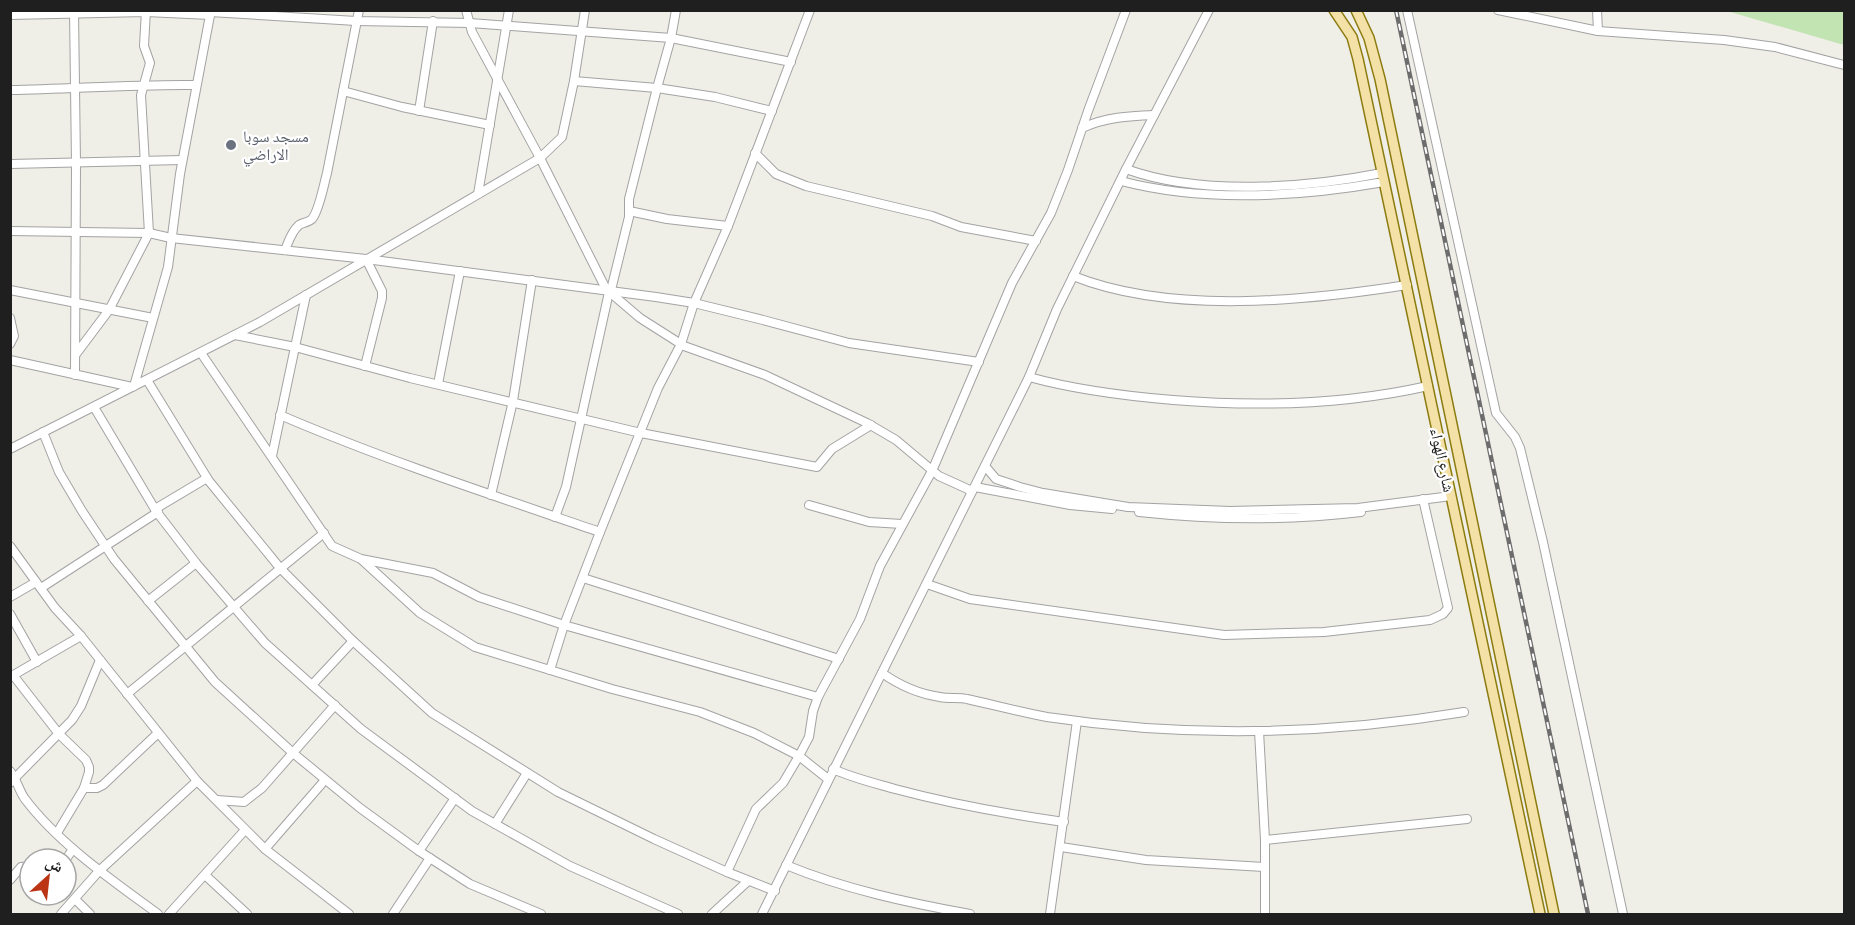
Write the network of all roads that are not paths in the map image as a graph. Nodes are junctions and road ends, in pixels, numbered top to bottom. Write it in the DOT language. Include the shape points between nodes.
graph roads {
  1 [pos="359,10"];
  2 [pos="466,10"];
  3 [pos="509,10"];
  4 [pos="585,10"];
  5 [pos="676,10"];
  6 [pos="810,10"];
  7 [pos="1126,10"];
  8 [pos="1209,10"];
  9 [pos="1335,10"];
  10 [pos="1356,10"];
  11 [pos="1407,10"];
  12 [pos="1498,10"];
  13 [pos="1597,10"];
  14 [pos="146,11"];
  15 [pos="74,12"];
  16 [pos="210,12"];
  17 [pos="283,14"];
  18 [pos="10,15"];
  19 [pos="356,21"];
  20 [pos="433,21"];
  21 [pos="470,23"];
  22 [pos="507,26"];
  23 [pos="1598,31"];
  24 [pos="582,33"];
  25 [pos="671,38"];
  26 [pos="791,62"];
  27 [pos="1845,65"];
  28 [pos="497,79"];
  29 [pos="574,81"];
  30 [pos="145,84"];
  31 [pos="196,86"];
  32 [pos="657,88"];
  33 [pos="75,89"];
  34 [pos="10,90"];
  35 [pos="343,91"];
  36 [pos="419,111"];
  37 [pos="772,111"];
  38 [pos="1154,116"];
  39 [pos="490,125"];
  40 [pos="1082,128"];
  41 [pos="755,153"];
  42 [pos="540,158"];
  43 [pos="144,160"];
  44 [pos="182,160"];
  45 [pos="10,164"];
  46 [pos="76,164"];
  47 [pos="1126,169"];
  48 [pos="1383,178"];
  49 [pos="1121,180"];
  50 [pos="478,194"];
  51 [pos="629,211"];
  52 [pos="728,226"];
  53 [pos="10,231"];
  54 [pos="76,231"];
  55 [pos="149,233"];
  56 [pos="171,238"];
  57 [pos="1036,241"];
  58 [pos="285,250"];
  59 [pos="366,260"];
  60 [pos="460,271"];
  61 [pos="1073,276"];
  62 [pos="532,280"];
  63 [pos="1407,285"];
  64 [pos="10,290"];
  65 [pos="609,290"];
  66 [pos="306,295"];
  67 [pos="76,303"];
  68 [pos="694,303"];
  69 [pos="109,310"];
  70 [pos="10,318"];
  71 [pos="153,318"];
  72 [pos="235,335"];
  73 [pos="10,344"];
  74 [pos="681,344"];
  75 [pos="295,347"];
  76 [pos="201,353"];
  77 [pos="76,354"];
  78 [pos="10,360"];
  79 [pos="979,362"];
  80 [pos="364,366"];
  81 [pos="75,375"];
  82 [pos="1029,377"];
  83 [pos="147,380"];
  84 [pos="438,384"];
  85 [pos="1428,386"];
  86 [pos="133,387"];
  87 [pos="513,401"];
  88 [pos="94,406"];
  89 [pos="280,415"];
  90 [pos="580,418"];
  91 [pos="871,425"];
  92 [pos="44,432"];
  93 [pos="641,433"];
  94 [pos="10,440"];
  95 [pos="20,444"];
  96 [pos="10,449"];
  97 [pos="272,456"];
  98 [pos="985,466"];
  99 [pos="932,471"];
  100 [pos="207,478"];
  101 [pos="973,489"];
  102 [pos="491,495"];
  103 [pos="1451,496"];
  104 [pos="1421,500"];
  105 [pos="809,506"];
  106 [pos="156,511"];
  107 [pos="555,517"];
  108 [pos="902,524"];
  109 [pos="600,532"];
  110 [pos="324,533"];
  111 [pos="10,546"];
  112 [pos="105,547"];
  113 [pos="361,559"];
  114 [pos="196,563"];
  115 [pos="280,568"];
  116 [pos="583,578"];
  117 [pos="927,584"];
  118 [pos="38,585"];
  119 [pos="10,597"];
  120 [pos="148,602"];
  121 [pos="233,606"];
  122 [pos="10,614"];
  123 [pos="564,625"];
  124 [pos="81,636"];
  125 [pos="353,642"];
  126 [pos="185,646"];
  127 [pos="839,659"];
  128 [pos="100,660"];
  129 [pos="37,662"];
  130 [pos="550,670"];
  131 [pos="882,673"];
  132 [pos="12,676"];
  133 [pos="312,685"];
  134 [pos="127,694"];
  135 [pos="818,697"];
  136 [pos="335,705"];
  137 [pos="1464,712"];
  138 [pos="1077,721"];
  139 [pos="1259,731"];
  140 [pos="59,734"];
  141 [pos="158,734"];
  142 [pos="293,753"];
  143 [pos="800,756"];
  144 [pos="833,769"];
  145 [pos="527,772"];
  146 [pos="12,777"];
  147 [pos="828,779"];
  148 [pos="325,780"];
  149 [pos="197,781"];
  150 [pos="84,788"];
  151 [pos="455,798"];
  152 [pos="217,800"];
  153 [pos="1467,819"];
  154 [pos="1064,822"];
  155 [pos="495,824"];
  156 [pos="245,830"];
  157 [pos="57,833"];
  158 [pos="1265,840"];
  159 [pos="71,847"];
  160 [pos="1061,847"];
  161 [pos="265,849"];
  162 [pos="419,851"];
  163 [pos="78,853"];
  164 [pos="430,858"];
  165 [pos="786,865"];
  166 [pos="1264,867"];
  167 [pos="99,871"];
  168 [pos="727,872"];
  169 [pos="205,875"];
  170 [pos="748,881"];
  171 [pos="775,891"];
  172 [pos="78,896"];
  173 [pos="78,902"];
  174 [pos="90,915"];
  175 [pos="158,915"];
  176 [pos="169,915"];
  177 [pos="248,915"];
  178 [pos="349,915"];
  179 [pos="393,915"];
  180 [pos="541,915"];
  181 [pos="678,915"];
  182 [pos="712,915"];
  183 [pos="762,915"];
  184 [pos="970,915"];
  185 [pos="1050,915"];
  186 [pos="1265,915"];
  187 [pos="1540,915"];
  188 [pos="1554,915"];
  189 [pos="1623,915"];
  1 -- 19 [label="street"];
  2 -- 21 [label="street"];
  3 -- 22 [label="street"];
  4 -- 24 [label="street"];
  5 -- 25 [label="street"];
  6 -- 26 [label="street"];
  7 -- 40 [label="street"];
  8 -- 38 [label="street"];
  9 -- 48 [label="main road, شارع الهواء" via="1356,48"];
  10 -- 188 [label="main road, شارع الهواء" via="1369,38 1380,80"];
  11 -- 189 [label="street" via="1496,413 1520,448 1543,542"];
  12 -- 23 [label="street"];
  13 -- 23 [label="street"];
  14 -- 15 [label="street"];
  14 -- 16 [label="street"];
  14 -- 30 [label="street" via="144,46 150,63"];
  15 -- 18 [label="street"];
  15 -- 33 [label="street"];
  16 -- 17 [label="street"];
  16 -- 31 [label="street"];
  17 -- 19 [label="street"];
  19 -- 20 [label="street"];
  19 -- 35 [label="street"];
  20 -- 21 [label="street"];
  20 -- 36 [label="street"];
  21 -- 22 [label="street"];
  21 -- 28 [label="street"];
  22 -- 24 [label="street"];
  22 -- 28 [label="street"];
  23 -- 27 [label="street" via="1775,47"];
  24 -- 25 [label="street"];
  24 -- 29 [label="street"];
  25 -- 26 [label="street"];
  25 -- 32 [label="street"];
  26 -- 37 [label="street"];
  28 -- 39 [label="street"];
  28 -- 42 [label="street"];
  29 -- 32 [label="street"];
  29 -- 42 [label="street" via="562,137"];
  30 -- 31 [label="street"];
  30 -- 33 [label="street"];
  30 -- 43 [label="street" via="141,94"];
  31 -- 44 [label="street"];
  32 -- 37 [label="street"];
  32 -- 51 [label="street"];
  33 -- 34 [label="street"];
  33 -- 46 [label="street"];
  35 -- 36 [label="street"];
  35 -- 58 [label="street" via="327,173 313,218 292,232"];
  36 -- 39 [label="street"];
  37 -- 41 [label="street"];
  38 -- 40 [label="street" via="1115,117"];
  38 -- 47 [label="street"];
  39 -- 50 [label="street"];
  40 -- 57 [label="street"];
  41 -- 52 [label="street"];
  41 -- 57 [label="street" via="776,174 806,186"];
  42 -- 50 [label="street"];
  42 -- 65 [label="street"];
  43 -- 44 [label="street"];
  43 -- 46 [label="street"];
  43 -- 55 [label="street"];
  44 -- 56 [label="street"];
  45 -- 46 [label="street"];
  46 -- 54 [label="street"];
  47 -- 48 [label="street" via="1171,180 1252,186"];
  47 -- 49 [label="street"];
  48 -- 49 [label="street" via="1329,191 1242,194 1171,190"];
  48 -- 63 [label="main road, شارع الهواء"];
  49 -- 61 [label="street"];
  50 -- 59 [label="street"];
  51 -- 52 [label="street"];
  51 -- 65 [label="street"];
  52 -- 68 [label="street"];
  53 -- 54 [label="street"];
  54 -- 55 [label="street"];
  54 -- 67 [label="street"];
  55 -- 56 [label="street"];
  55 -- 69 [label="street"];
  56 -- 58 [label="street"];
  56 -- 71 [label="street" via="168,267"];
  57 -- 79 [label="street" via="1012,283"];
  58 -- 59 [label="street"];
  59 -- 60 [label="street"];
  59 -- 66 [label="street"];
  59 -- 80 [label="street" via="382,298"];
  60 -- 62 [label="street"];
  60 -- 84 [label="street"];
  61 -- 63 [label="street" via="1131,292 1226,300 1311,297"];
  61 -- 82 [label="street"];
  62 -- 65 [label="street"];
  62 -- 87 [label="street"];
  63 -- 85 [label="main road, شارع الهواء"];
  64 -- 67 [label="street"];
  65 -- 68 [label="street"];
  65 -- 74 [label="street" via="640,318"];
  65 -- 90 [label="street"];
  66 -- 72 [label="street"];
  66 -- 75 [label="street"];
  67 -- 69 [label="street"];
  67 -- 77 [label="street"];
  68 -- 74 [label="street"];
  68 -- 79 [label="street" via="849,343"];
  69 -- 71 [label="street"];
  69 -- 77 [label="street"];
  70 -- 73 [label="street" via="14,336"];
  71 -- 86 [label="street"];
  72 -- 75 [label="street"];
  72 -- 76 [label="street"];
  74 -- 91 [label="street" via="765,375"];
  74 -- 93 [label="street"];
  75 -- 80 [label="street"];
  75 -- 89 [label="street"];
  76 -- 83 [label="street"];
  76 -- 97 [label="street"];
  77 -- 81 [label="street"];
  78 -- 81 [label="street"];
  79 -- 99 [label="street"];
  80 -- 84 [label="street"];
  81 -- 86 [label="street"];
  82 -- 85 [label="street" via="1135,397 1241,404 1340,401"];
  82 -- 98 [label="street"];
  83 -- 86 [label="street"];
  83 -- 100 [label="street"];
  84 -- 87 [label="street"];
  85 -- 103 [label="main road, شارع الهواء"];
  86 -- 88 [label="street"];
  87 -- 90 [label="street"];
  87 -- 102 [label="street"];
  88 -- 92 [label="street"];
  88 -- 106 [label="street"];
  89 -- 97 [label="street"];
  89 -- 102 [label="street"];
  90 -- 93 [label="street"];
  90 -- 107 [label="street" via="566,487"];
  91 -- 93 [label="street" via="832,449 817,467"];
  91 -- 99 [label="street" via="896,440"];
  92 -- 95 [label="street"];
  92 -- 112 [label="street" via="59,472"];
  93 -- 109 [label="street"];
  94 -- 95 [label="street"];
  95 -- 96 [label="street"];
  97 -- 110 [label="street"];
  98 -- 101 [label="street"];
  98 -- 104 [label="street" via="996,479 1020,487 1128,507 1230,511 1358,508"];
  99 -- 101 [label="street"];
  99 -- 108 [label="street"];
  100 -- 106 [label="street"];
  100 -- 115 [label="street"];
  101 -- 104 [label="street" via="1070,505 1251,520 1363,512 1408,506"];
  101 -- 117 [label="street"];
  102 -- 107 [label="street"];
  103 -- 104 [label="street"];
  103 -- 187 [label="main road, شارع الهواء"];
  104 -- 117 [label="street" via="1448,608 1430,620 1324,632 1224,634 970,600"];
  105 -- 108 [label="street" via="869,522"];
  106 -- 112 [label="street"];
  106 -- 114 [label="street"];
  107 -- 109 [label="street"];
  108 -- 127 [label="street"];
  109 -- 116 [label="street"];
  110 -- 113 [label="street" via="332,546"];
  110 -- 115 [label="street"];
  111 -- 118 [label="street"];
  112 -- 118 [label="street"];
  112 -- 120 [label="street"];
  113 -- 123 [label="street" via="433,573 479,597"];
  113 -- 130 [label="street" via="420,613 448,632 475,647"];
  114 -- 120 [label="street"];
  114 -- 121 [label="street"];
  115 -- 121 [label="street"];
  115 -- 125 [label="street"];
  116 -- 123 [label="street"];
  116 -- 127 [label="street"];
  117 -- 131 [label="street"];
  118 -- 119 [label="street"];
  118 -- 124 [label="street"];
  120 -- 126 [label="street"];
  121 -- 126 [label="street"];
  121 -- 133 [label="street" via="265,643"];
  122 -- 129 [label="street"];
  123 -- 130 [label="street"];
  123 -- 135 [label="street"];
  124 -- 128 [label="street"];
  124 -- 129 [label="street"];
  125 -- 133 [label="street"];
  125 -- 145 [label="street" via="432,713"];
  126 -- 134 [label="street"];
  126 -- 142 [label="street" via="215,682"];
  127 -- 135 [label="street"];
  128 -- 134 [label="street"];
  128 -- 140 [label="street" via="81,706"];
  129 -- 132 [label="street"];
  130 -- 143 [label="street" via="700,712"];
  131 -- 138 [label="street" via="898,685 940,697 964,698"];
  131 -- 144 [label="street"];
  132 -- 140 [label="street"];
  133 -- 136 [label="street"];
  134 -- 141 [label="street"];
  135 -- 143 [label="street" via="809,737"];
  136 -- 142 [label="street"];
  136 -- 151 [label="street" via="361,729"];
  137 -- 139 [label="street" via="1362,727"];
  138 -- 139 [label="street" via="1126,727"];
  138 -- 154 [label="street"];
  139 -- 158 [label="street"];
  140 -- 146 [label="street"];
  140 -- 150 [label="street" via="86,760 89,772"];
  141 -- 149 [label="street"];
  141 -- 150 [label="street" via="103,785"];
  142 -- 148 [label="street"];
  142 -- 152 [label="street" via="262,789 243,802"];
  143 -- 147 [label="street"];
  143 -- 168 [label="street" via="783,783 756,808"];
  144 -- 147 [label="street"];
  144 -- 154 [label="street" via="934,799"];
  145 -- 155 [label="street"];
  145 -- 168 [label="street" via="558,792"];
  146 -- 157 [label="street" via="39,817"];
  147 -- 165 [label="street"];
  148 -- 161 [label="street"];
  148 -- 162 [label="street"];
  149 -- 152 [label="street"];
  149 -- 167 [label="street"];
  150 -- 157 [label="street"];
  151 -- 155 [label="street"];
  151 -- 162 [label="street"];
  152 -- 156 [label="street"];
  153 -- 158 [label="street"];
  154 -- 160 [label="street"];
  155 -- 181 [label="street" via="570,866"];
  156 -- 161 [label="street"];
  156 -- 169 [label="street"];
  157 -- 159 [label="street"];
  158 -- 166 [label="street"];
  160 -- 166 [label="street" via="1146,860"];
  160 -- 185 [label="street"];
  161 -- 178 [label="street"];
  162 -- 164 [label="street"];
  163 -- 167 [label="street"];
  164 -- 179 [label="street"];
  164 -- 180 [label="street" via="470,884"];
  165 -- 171 [label="street"];
  165 -- 184 [label="street" via="849,886"];
  166 -- 186 [label="street"];
  167 -- 172 [label="street"];
  167 -- 175 [label="street"];
  168 -- 170 [label="street"];
  169 -- 176 [label="street"];
  169 -- 177 [label="street"];
  170 -- 171 [label="street"];
  170 -- 182 [label="street"];
  171 -- 183 [label="street"];
  173 -- 174 [label="street"];
}
